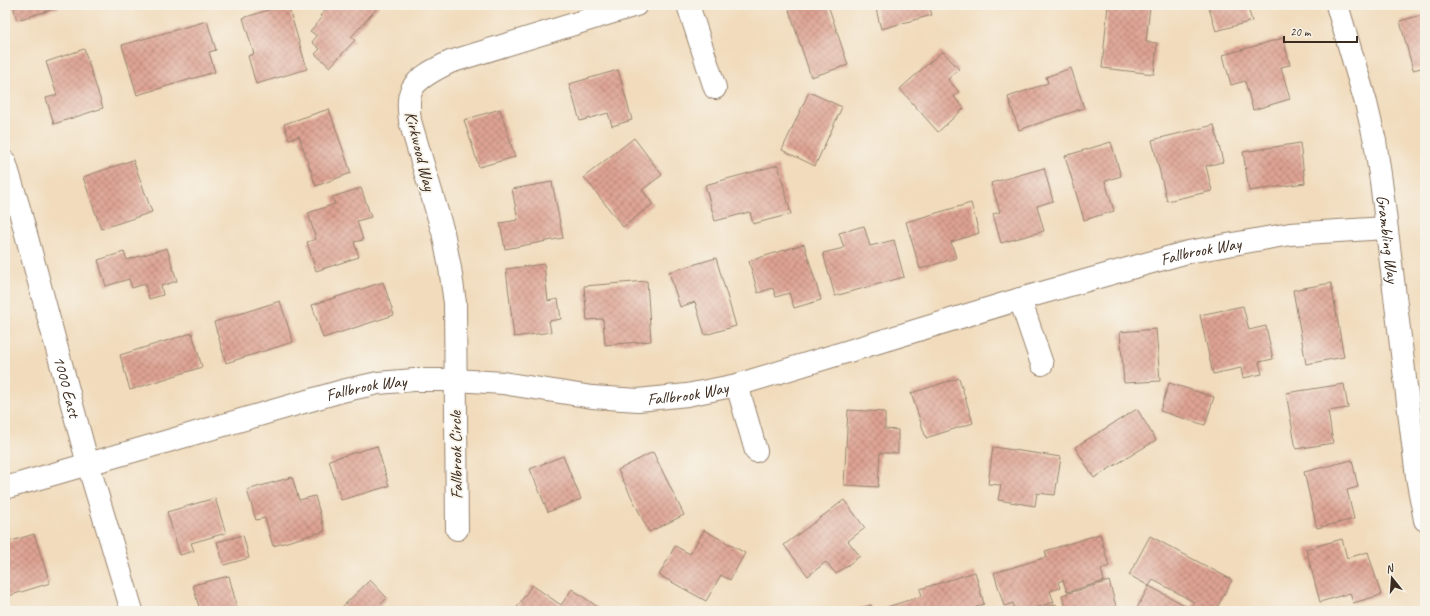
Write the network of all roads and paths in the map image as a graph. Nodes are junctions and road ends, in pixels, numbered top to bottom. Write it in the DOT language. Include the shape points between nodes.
graph roads {
  1 [pos="636,5"];
  2 [pos="688,5"];
  3 [pos="1337,5"];
  4 [pos="715,88"];
  5 [pos="5,162"];
  6 [pos="1386,228"];
  7 [pos="1020,299"];
  8 [pos="1042,364"];
  9 [pos="455,380"];
  10 [pos="737,385"];
  11 [pos="756,451"];
  12 [pos="88,464"];
  13 [pos="1421,477"];
  14 [pos="5,488"];
  15 [pos="1425,520"];
  16 [pos="457,529"];
  17 [pos="132,611"];
  1 -- 9 [label="street, Kirkwood Way" via="450,62 422,78 412,89 408,104 410,121 443,232 450,268 455,303"];
  2 -- 4 [label="street"];
  3 -- 6 [label="street, Grambling Way" via="1375,141"];
  5 -- 12 [label="street, 1000 East"];
  6 -- 7 [label="street, Fallbrook Way" via="1290,234 1188,252"];
  6 -- 13 [label="street, Grambling Way"];
  7 -- 8 [label="street"];
  7 -- 10 [label="street, Fallbrook Way"];
  9 -- 10 [label="street, Fallbrook Way" via="592,397 638,400 687,395"];
  9 -- 12 [label="street, Fallbrook Way" via="378,383 342,390"];
  9 -- 16 [label="street, Fallbrook Circle"];
  10 -- 11 [label="street, Fallbrook Way"];
  12 -- 14 [label="street, Fallbrook Way"];
  12 -- 17 [label="street, 1000 East"];
  13 -- 15 [label="street, Grambling Way"];
}
